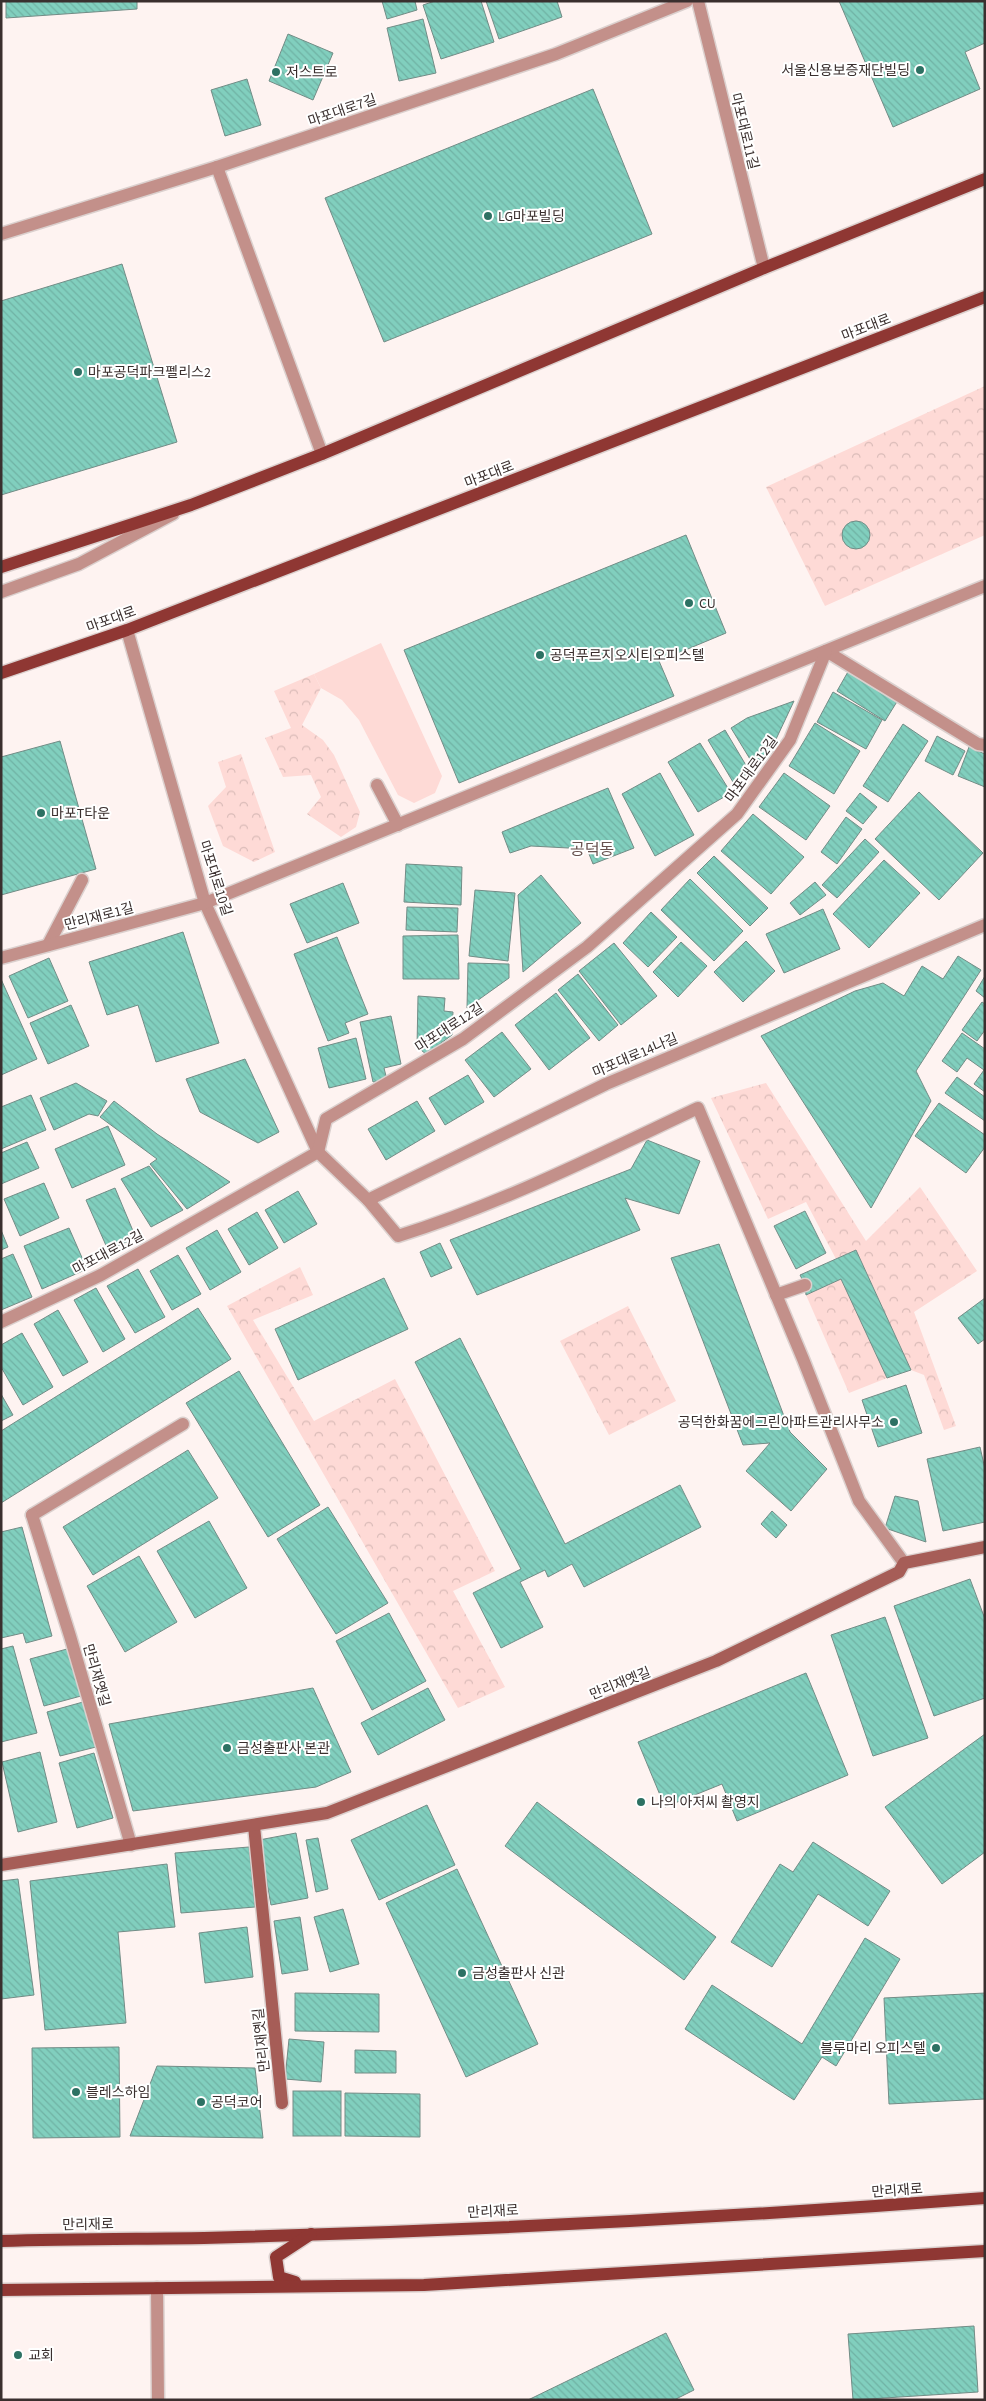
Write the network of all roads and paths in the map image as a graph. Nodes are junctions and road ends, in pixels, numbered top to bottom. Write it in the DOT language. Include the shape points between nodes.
graph roads {
  1 [pos="687,1"];
  2 [pos="698,1"];
  3 [pos="217,167"];
  4 [pos="985,179"];
  5 [pos="1,234"];
  6 [pos="764,268"];
  7 [pos="985,297"];
  8 [pos="322,454"];
  9 [pos="191,505"];
  10 [pos="1,567"];
  11 [pos="985,586"];
  12 [pos="1,592"];
  13 [pos="127,630"];
  14 [pos="826,651"];
  15 [pos="1,673"];
  16 [pos="985,745"];
  17 [pos="377,785"];
  18 [pos="398,824"];
  19 [pos="82,880"];
  20 [pos="205,902"];
  21 [pos="985,925"];
  22 [pos="48,945"];
  23 [pos="1,958"];
  24 [pos="318,1152"];
  25 [pos="368,1200"];
  26 [pos="805,1286"];
  27 [pos="776,1294"];
  28 [pos="1,1322"];
  29 [pos="183,1424"];
  30 [pos="984,1548"];
  31 [pos="904,1563"];
  32 [pos="254,1826"];
  33 [pos="131,1845"];
  34 [pos="1,1865"];
  35 [pos="282,2103"];
  36 [pos="985,2198"];
  37 [pos="312,2234"];
  38 [pos="1,2240"];
  39 [pos="985,2251"];
  40 [pos="309,2286"];
  41 [pos="157,2288"];
  42 [pos="1,2290"];
  43 [pos="158,2400"];
  1 -- 3 [label="street, 마포대로7길" via="556,54"];
  2 -- 6 [label="street, 마포대로11길"];
  3 -- 5 [label="street, 마포대로7길"];
  3 -- 8 [label="street"];
  4 -- 6 [label="main road"];
  6 -- 8 [label="main road"];
  7 -- 13 [label="main road, 마포대로"];
  8 -- 9 [label="main road"];
  9 -- 10 [label="main road"];
  9 -- 12 [label="street" via="79,564"];
  11 -- 14 [label="street"];
  13 -- 15 [label="main road, 마포대로"];
  13 -- 20 [label="street, 마포대로10길"];
  14 -- 16 [label="street" via="978,744"];
  14 -- 18 [label="street, 만리재로1길"];
  14 -- 24 [label="street, 마포대로12길" via="790,740 738,814 587,947 464,1039 326,1119"];
  17 -- 18 [label="street"];
  18 -- 20 [label="street, 만리재로1길"];
  19 -- 22 [label="street"];
  20 -- 22 [label="street, 만리재로1길"];
  20 -- 24 [label="street, 마포대로10길"];
  21 -- 25 [label="street, 마포대로14나길" via="606,1084"];
  22 -- 23 [label="street, 만리재로1길"];
  24 -- 25 [label="street"];
  24 -- 28 [label="street, 마포대로12길" via="101,1275"];
  25 -- 27 [label="street" via="398,1236 442,1222 578,1164 698,1108"];
  26 -- 27 [label="street"];
  27 -- 31 [label="street" via="859,1501"];
  29 -- 33 [label="street, 만리재옛길" via="32,1515"];
  30 -- 31 [label="street"];
  31 -- 32 [label="street, 만리재옛길" via="900,1572 716,1661 327,1813"];
  32 -- 33 [label="street, 만리재옛길"];
  32 -- 35 [label="street, 만리재옛길"];
  33 -- 34 [label="street, 만리재옛길"];
  36 -- 37 [label="main road, 만리재로" via="849,2209"];
  37 -- 38 [label="main road, 만리재로"];
  37 -- 40 [label="main road" via="276,2257 279,2277"];
  39 -- 40 [label="main road" via="424,2285"];
  40 -- 41 [label="main road"];
  41 -- 42 [label="main road"];
  41 -- 43 [label="street"];
}
